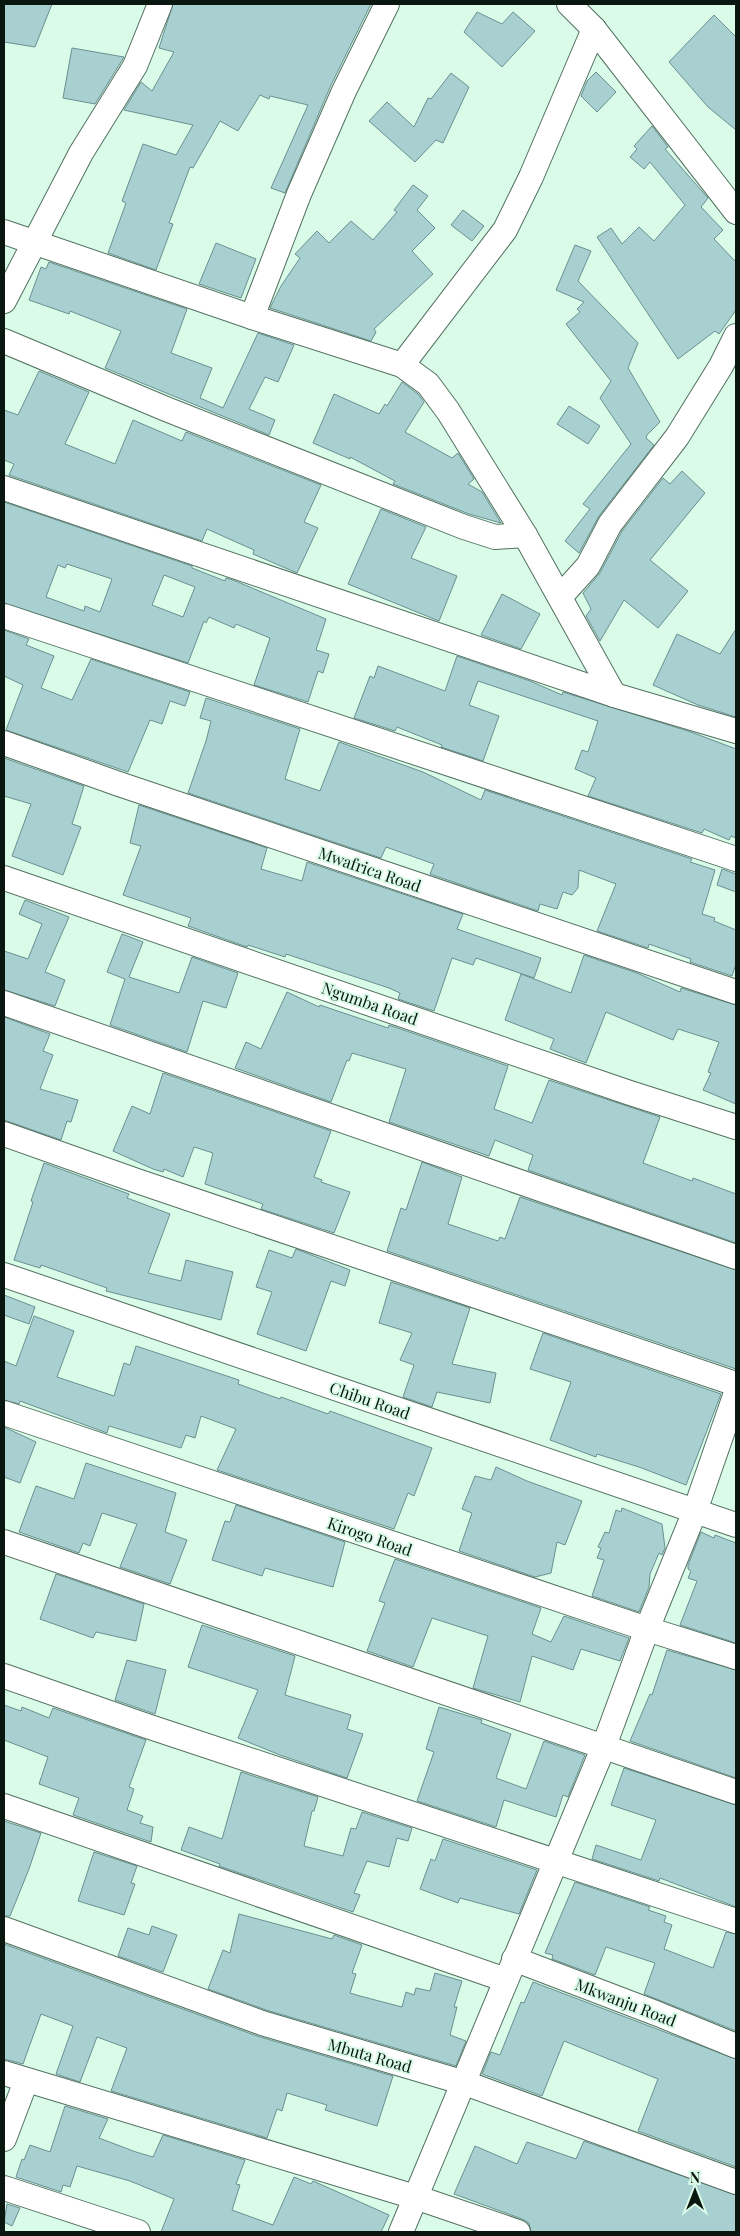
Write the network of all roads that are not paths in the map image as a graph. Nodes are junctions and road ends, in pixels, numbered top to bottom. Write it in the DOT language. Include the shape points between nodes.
graph roads {
  1 [pos="160,4"];
  2 [pos="387,4"];
  3 [pos="569,4"];
  4 [pos="594,29"];
  5 [pos="736,212"];
  6 [pos="4,232"];
  7 [pos="35,243"];
  8 [pos="4,302"];
  9 [pos="252,317"];
  10 [pos="736,336"];
  11 [pos="4,341"];
  12 [pos="402,364"];
  13 [pos="4,488"];
  14 [pos="525,536"];
  15 [pos="560,597"];
  16 [pos="4,616"];
  17 [pos="614,695"];
  18 [pos="736,731"];
  19 [pos="4,743"];
  20 [pos="736,859"];
  21 [pos="4,878"];
  22 [pos="736,992"];
  23 [pos="4,1003"];
  24 [pos="736,1127"];
  25 [pos="4,1134"];
  26 [pos="736,1256"];
  27 [pos="4,1275"];
  28 [pos="736,1384"];
  29 [pos="736,1393"];
  30 [pos="4,1413"];
  31 [pos="695,1511"];
  32 [pos="736,1525"];
  33 [pos="4,1542"];
  34 [pos="646,1629"];
  35 [pos="736,1657"];
  36 [pos="4,1676"];
  37 [pos="604,1746"];
  38 [pos="736,1792"];
  39 [pos="4,1806"];
  40 [pos="556,1860"];
  41 [pos="736,1921"];
  42 [pos="4,1929"];
  43 [pos="510,1969"];
  44 [pos="736,2046"];
  45 [pos="4,2073"];
  46 [pos="26,2081"];
  47 [pos="465,2083"];
  48 [pos="4,2139"];
  49 [pos="736,2182"];
  50 [pos="4,2188"];
  51 [pos="415,2197"];
  52 [pos="138,2232"];
  53 [pos="401,2232"];
  54 [pos="518,2232"];
  1 -- 7 [label="street" via="135,66 81,153"];
  2 -- 9 [label="street" via="299,194"];
  3 -- 4 [label="street"];
  4 -- 5 [label="street"];
  4 -- 12 [label="street" via="505,230"];
  6 -- 7 [label="street"];
  7 -- 8 [label="street"];
  7 -- 9 [label="street"];
  9 -- 12 [label="street"];
  10 -- 15 [label="street" via="677,437 610,524 588,566"];
  11 -- 14 [label="street" via="464,527 495,536"];
  12 -- 14 [label="street" via="428,384 448,411"];
  13 -- 17 [label="street"];
  14 -- 15 [label="street"];
  15 -- 17 [label="street"];
  16 -- 20 [label="street"];
  17 -- 18 [label="street"];
  19 -- 22 [label="street, Mwafrica Road" via="134,790"];
  21 -- 24 [label="street, Ngumba Road"];
  23 -- 26 [label="street"];
  25 -- 28 [label="street"];
  27 -- 31 [label="street, Chibu Road"];
  29 -- 31 [label="street"];
  30 -- 34 [label="street, Kirogo Road"];
  31 -- 32 [label="street, Chibu Road"];
  31 -- 34 [label="street"];
  33 -- 37 [label="street"];
  34 -- 35 [label="street, Kirogo Road"];
  34 -- 37 [label="street"];
  36 -- 40 [label="street"];
  37 -- 38 [label="street"];
  37 -- 40 [label="street"];
  39 -- 43 [label="street, Mkwanju Road"];
  40 -- 41 [label="street"];
  40 -- 43 [label="street"];
  42 -- 47 [label="street, Mbuta Road" via="262,2023"];
  43 -- 44 [label="street, Mkwanju Road"];
  43 -- 47 [label="street"];
  45 -- 46 [label="street"];
  46 -- 48 [label="street"];
  46 -- 51 [label="street"];
  47 -- 49 [label="street, Mbuta Road"];
  47 -- 51 [label="street"];
  50 -- 52 [label="street"];
  51 -- 53 [label="street"];
  51 -- 54 [label="street"];
}
